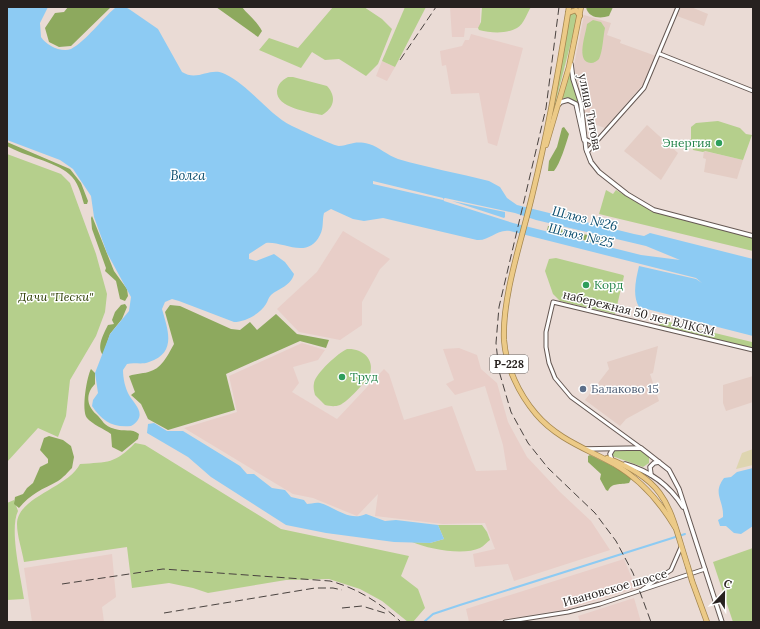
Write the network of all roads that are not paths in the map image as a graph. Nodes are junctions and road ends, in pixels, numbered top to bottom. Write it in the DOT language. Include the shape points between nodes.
graph roads {
  1 [pos="570,7"];
  2 [pos="581,7"];
  3 [pos="678,7"];
  4 [pos="568,13"];
  5 [pos="580,16"];
  6 [pos="572,51"];
  7 [pos="660,54"];
  8 [pos="753,91"];
  9 [pos="557,108"];
  10 [pos="585,139"];
  11 [pos="598,141"];
  12 [pos="585,145"];
  13 [pos="587,152"];
  14 [pos="539,168"];
  15 [pos="753,236"];
  16 [pos="753,350"];
  17 [pos="630,440"];
  18 [pos="614,448"];
  19 [pos="628,448"];
  20 [pos="641,448"];
  21 [pos="585,449"];
  22 [pos="612,462"];
  23 [pos="659,462"];
  24 [pos="622,463"];
  25 [pos="651,475"];
  26 [pos="679,489"];
  27 [pos="672,492"];
  28 [pos="662,494"];
  29 [pos="655,498"];
  30 [pos="688,515"];
  31 [pos="675,527"];
  32 [pos="681,547"];
  33 [pos="705,569"];
  34 [pos="641,590"];
  35 [pos="505,622"];
  36 [pos="706,622"];
  37 [pos="722,622"];
  1 -- 4 [label="highway, Р-228"];
  2 -- 5 [label="highway, Р-228"];
  3 -- 7 [label="street"];
  4 -- 5 [label="highway" via="576,10"];
  4 -- 14 [label="highway, Р-228"];
  5 -- 6 [label="highway, Р-228"];
  6 -- 9 [label="highway, Р-228"];
  6 -- 10 [label="main road, улица Титова" via="572,72 580,100"];
  7 -- 8 [label="street"];
  7 -- 11 [label="street" via="644,88"];
  9 -- 12 [label="main road" via="566,100 576,104"];
  9 -- 14 [label="highway, Р-228"];
  10 -- 11 [label="street" via="591,142"];
  10 -- 12 [label="main road, улица Титова"];
  11 -- 13 [label="street"];
  12 -- 13 [label="main road, улица Титова"];
  13 -- 15 [label="main road, улица Титова" via="593,165 603,176 646,206"];
  14 -- 21 [label="highway, Р-228" via="505,316 504,340 509,364 522,394 539,418 561,437"];
  16 -- 17 [label="street, набережная 50 лет ВЛКСМ" via="553,302 546,332 546,347 555,378 567,394"];
  17 -- 19 [label="street"];
  17 -- 20 [label="street"];
  18 -- 19 [label="main road"];
  18 -- 21 [label="main road"];
  18 -- 22 [label="main road" via="610,452"];
  19 -- 20 [label="main road"];
  20 -- 23 [label="main road"];
  21 -- 22 [label="highway, Р-228"];
  22 -- 24 [label="highway, Р-228"];
  22 -- 29 [label="highway, Р-228" via="631,475"];
  23 -- 25 [label="main road" via="652,465"];
  23 -- 26 [label="main road" via="672,475"];
  24 -- 25 [label="main road"];
  24 -- 28 [label="highway, Р-228" via="647,478"];
  25 -- 27 [label="main road"];
  26 -- 27 [label="main road"];
  26 -- 30 [label="main road"];
  27 -- 30 [label="main road"];
  28 -- 29 [label="highway" via="656,494"];
  28 -- 31 [label="highway, Р-228"];
  29 -- 31 [label="highway, Р-228"];
  30 -- 33 [label="main road"];
  31 -- 32 [label="highway, Р-228"];
  32 -- 34 [label="street" via="671,570"];
  32 -- 36 [label="highway, Р-228, bridge"];
  33 -- 34 [label="street, Ивановское шоссе"];
  33 -- 37 [label="main road"];
  34 -- 35 [label="street, Ивановское шоссе" via="568,612"];
}
